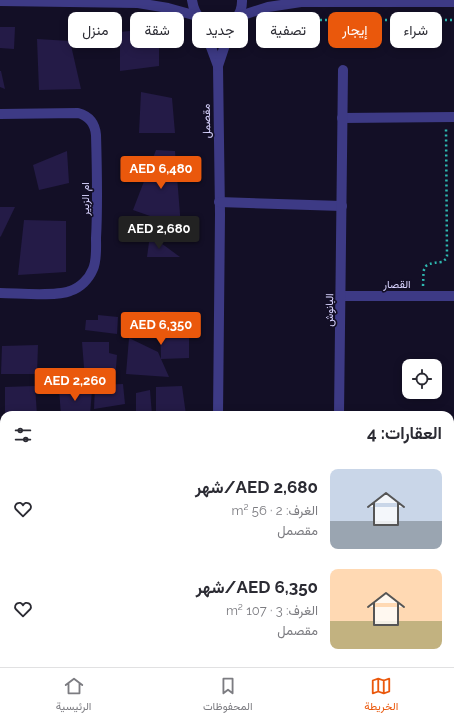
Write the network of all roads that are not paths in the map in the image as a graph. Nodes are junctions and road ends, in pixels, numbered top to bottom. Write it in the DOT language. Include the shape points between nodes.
graph roads {
  1 [pos="152,0"];
  2 [pos="192,0"];
  3 [pos="242,0"];
  4 [pos="0,1"];
  5 [pos="296,1"];
  6 [pos="454,2"];
  7 [pos="138,3"];
  8 [pos="195,12"];
  9 [pos="240,12"];
  10 [pos="248,14"];
  11 [pos="192,16"];
  12 [pos="211,48"];
  13 [pos="225,48"];
  14 [pos="218,66"];
  15 [pos="343,70"];
  16 [pos="0,114"];
  17 [pos="450,117"];
  18 [pos="342,118"];
  19 [pos="219,202"];
  20 [pos="342,206"];
  21 [pos="0,293"];
  22 [pos="341,296"];
  23 [pos="454,296"];
  24 [pos="218,411"];
  25 [pos="339,411"];
  1 -- 7 [label="street"];
  2 -- 8 [label="street, مقصمل"];
  3 -- 9 [label="street, مقصمل"];
  4 -- 7 [label="street"];
  5 -- 6 [label="street"];
  5 -- 10 [label="street" via="268,6"];
  7 -- 11 [label="street" via="168,8"];
  12 -- 14 [label="street, مقصمل"];
  13 -- 14 [label="street, مقصمل"];
  14 -- 19 [label="street, مقصمل"];
  15 -- 18 [label="street, البانوش"];
  16 -- 21 [label="street, ام الزبير" via="78,113 89,118 96,135 97,214 93,268 80,286 70,292"];
  17 -- 18 [label="street"];
  18 -- 20 [label="street, البانوش"];
  19 -- 20 [label="street"];
  19 -- 24 [label="street, مقصمل"];
  20 -- 22 [label="street, البانوش"];
  22 -- 23 [label="street, القصار"];
  22 -- 25 [label="street, البانوش"];
}
